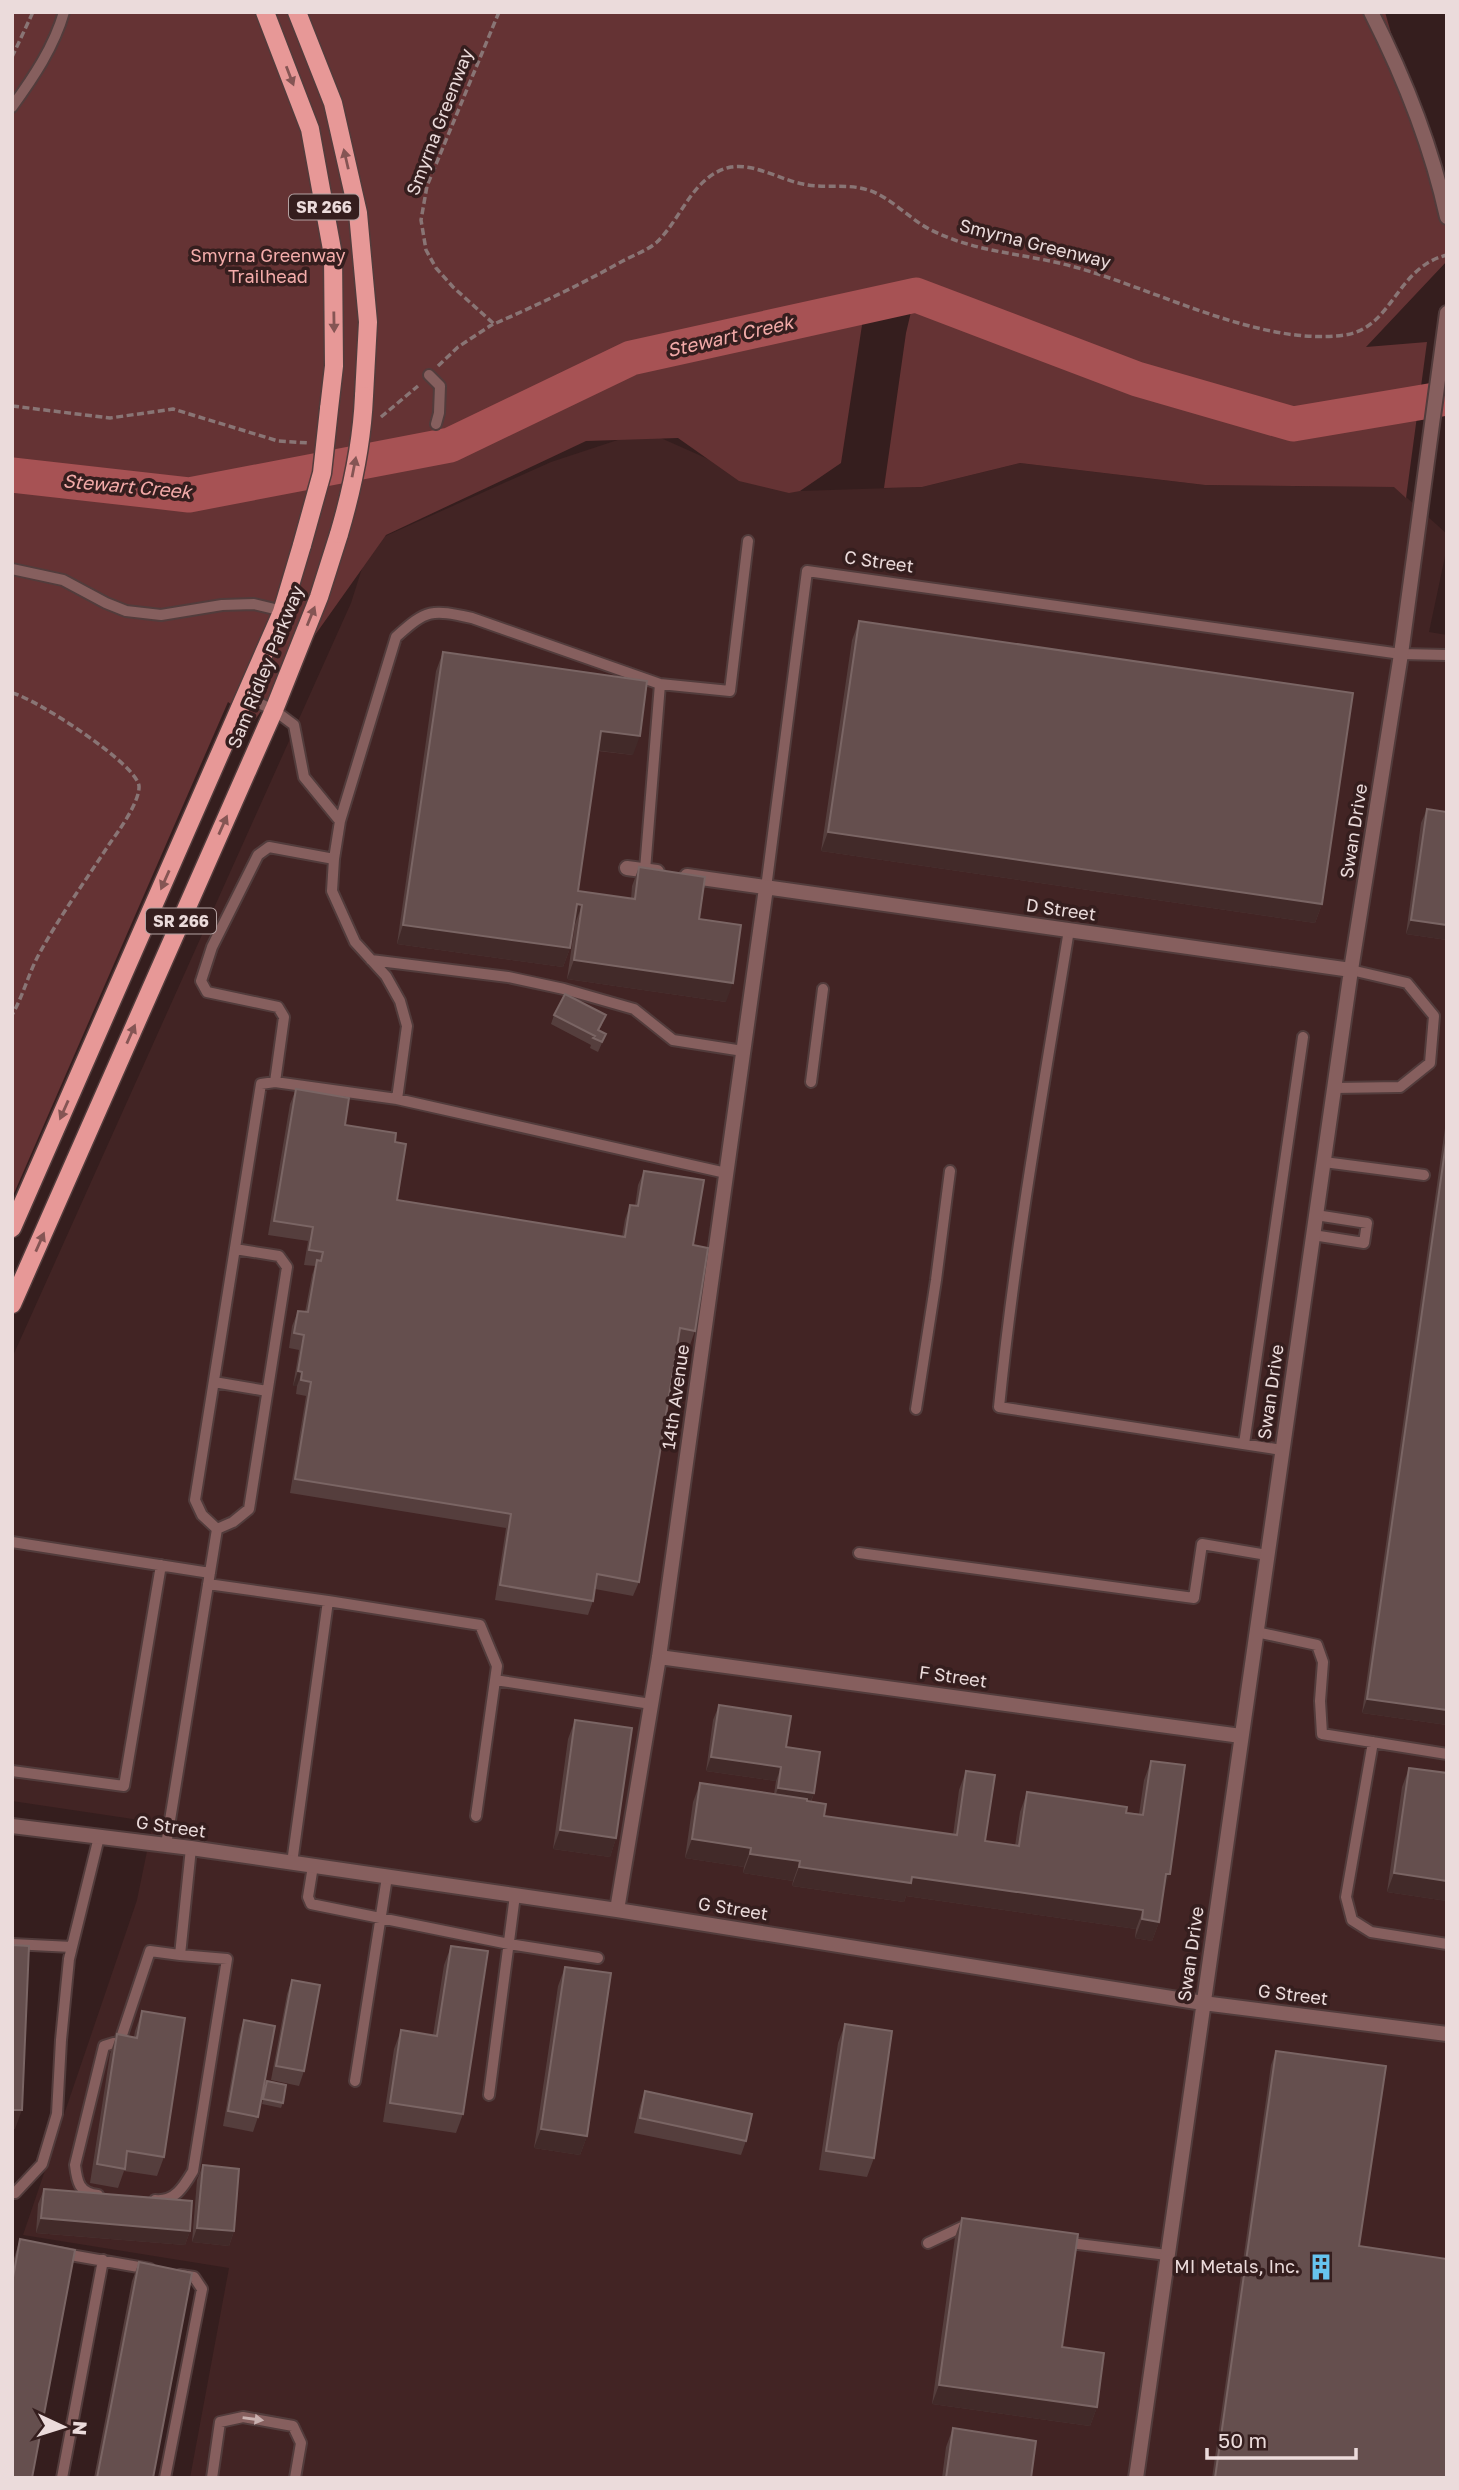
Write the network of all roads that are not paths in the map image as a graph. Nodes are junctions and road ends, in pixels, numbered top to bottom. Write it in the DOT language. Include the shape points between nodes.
graph roads {
  1 [pos="64,12"];
  2 [pos="265,12"];
  3 [pos="297,12"];
  4 [pos="1371,12"];
  5 [pos="12,107"];
  6 [pos="1447,217"];
  7 [pos="1447,313"];
  8 [pos="429,375"];
  9 [pos="436,424"];
  10 [pos="748,541"];
  11 [pos="12,569"];
  12 [pos="283,611"];
  13 [pos="1401,654"];
  14 [pos="1447,655"];
  15 [pos="660,684"];
  16 [pos="246,696"];
  17 [pos="274,710"];
  18 [pos="340,821"];
  19 [pos="334,859"];
  20 [pos="627,868"];
  21 [pos="645,870"];
  22 [pos="766,888"];
  23 [pos="1069,930"];
  24 [pos="371,960"];
  25 [pos="1351,970"];
  26 [pos="823,989"];
  27 [pos="1303,1037"];
  28 [pos="743,1051"];
  29 [pos="275,1082"];
  30 [pos="811,1082"];
  31 [pos="1334,1088"];
  32 [pos="397,1099"];
  33 [pos="1324,1162"];
  34 [pos="950,1171"];
  35 [pos="726,1173"];
  36 [pos="1424,1175"];
  37 [pos="1316,1215"];
  38 [pos="12,1228"];
  39 [pos="1313,1235"];
  40 [pos="235,1249"];
  41 [pos="12,1304"];
  42 [pos="214,1382"];
  43 [pos="267,1391"];
  44 [pos="916,1409"];
  45 [pos="1244,1444"];
  46 [pos="1282,1450"];
  47 [pos="217,1529"];
  48 [pos="12,1542"];
  49 [pos="859,1553"];
  50 [pos="1267,1555"];
  51 [pos="161,1566"];
  52 [pos="209,1579"];
  53 [pos="328,1601"];
  54 [pos="1256,1632"];
  55 [pos="659,1657"];
  56 [pos="495,1681"];
  57 [pos="651,1703"];
  58 [pos="1241,1737"];
  59 [pos="1373,1742"];
  60 [pos="1447,1754"];
  61 [pos="12,1772"];
  62 [pos="477,1816"];
  63 [pos="12,1826"];
  64 [pos="99,1837"];
  65 [pos="166,1845"];
  66 [pos="191,1849"];
  67 [pos="292,1863"];
  68 [pos="313,1866"];
  69 [pos="387,1877"];
  70 [pos="515,1895"];
  71 [pos="617,1910"];
  72 [pos="380,1918"];
  73 [pos="12,1944"];
  74 [pos="509,1944"];
  75 [pos="1447,1944"];
  76 [pos="72,1947"];
  77 [pos="180,1955"];
  78 [pos="598,1958"];
  79 [pos="1203,2003"];
  80 [pos="1447,2034"];
  81 [pos="355,2081"];
  82 [pos="489,2095"];
  83 [pos="12,2193"];
  84 [pos="113,2196"];
  85 [pos="138,2198"];
  86 [pos="988,2231"];
  87 [pos="1054,2241"];
  88 [pos="928,2243"];
  89 [pos="51,2252"];
  90 [pos="1167,2255"];
  91 [pos="103,2260"];
  92 [pos="155,2270"];
  93 [pos="169,2272"];
  94 [pos="62,2478"];
  95 [pos="165,2478"];
  96 [pos="212,2478"];
  97 [pos="295,2478"];
  98 [pos="1136,2478"];
  1 -- 5 [label="lane" via="52,43"];
  2 -- 12 [label="main road, Sam Ridley Parkway / SR 266, one-way, bridge" via="310,129 333,255 334,366 322,473"];
  17 -- 3 [label="main road, Sam Ridley Parkway / SR 266, one-way, bridge" via="319,597 347,506 363,420 368,322 358,213 333,103"];
  4 -- 6 [label="street" via="1409,93 1437,169"];
  7 -- 13 [label="street, Swan Drive"];
  8 -- 9 [label="lane" via="440,386"];
  10 -- 15 [label="lane" via="730,691"];
  11 -- 12 [label="lane" via="64,580 126,611 161,615 254,604"];
  12 -- 16 [label="main road, Sam Ridley Parkway / SR 266"];
  13 -- 14 [label="lane"];
  13 -- 22 [label="lane, C Street" via="807,571"];
  13 -- 25 [label="street, Swan Drive"];
  15 -- 18 [label="lane" via="472,618 442,611 418,617 397,637"];
  15 -- 21 [label="lane"];
  16 -- 17 [label="lane"];
  16 -- 38 [label="main road, Sam Ridley Parkway / SR 266, one-way"];
  17 -- 18 [label="lane" via="294,725 304,777"];
  41 -- 17 [label="main road, Sam Ridley Parkway / SR 266, one-way"];
  18 -- 19 [label="lane"];
  19 -- 24 [label="lane" via="332,891 355,942"];
  19 -- 29 [label="lane" via="269,847 258,855 212,947 201,981 207,992 278,1007 284,1017"];
  20 -- 21 [label="street"];
  21 -- 22 [label="street"];
  22 -- 23 [label="street, D Street"];
  22 -- 28 [label="street, 14th Avenue"];
  23 -- 25 [label="street, D Street"];
  23 -- 45 [label="lane" via="1031,1159 999,1407"];
  24 -- 28 [label="lane" via="564,989 634,1009 673,1040"];
  24 -- 32 [label="lane" via="400,1001 407,1026"];
  25 -- 31 [label="street, Swan Drive"];
  25 -- 31 [label="lane" via="1407,983 1434,1016 1430,1063 1400,1087"];
  26 -- 30 [label="lane"];
  27 -- 45 [label="lane"];
  28 -- 35 [label="street, 14th Avenue"];
  29 -- 32 [label="lane"];
  29 -- 40 [label="lane" via="261,1084"];
  31 -- 33 [label="street, Swan Drive"];
  32 -- 35 [label="lane"];
  33 -- 36 [label="lane"];
  33 -- 37 [label="street, Swan Drive"];
  34 -- 44 [label="lane"];
  35 -- 55 [label="street, 14th Avenue"];
  37 -- 39 [label="street, Swan Drive"];
  37 -- 39 [label="lane" via="1367,1223 1366,1233 1364,1243"];
  39 -- 46 [label="street, Swan Drive"];
  40 -- 42 [label="lane"];
  40 -- 43 [label="lane" via="279,1255 287,1267"];
  42 -- 43 [label="lane"];
  42 -- 47 [label="lane" via="195,1500"];
  43 -- 47 [label="lane" via="248,1509"];
  45 -- 46 [label="lane"];
  46 -- 50 [label="street, Swan Drive"];
  47 -- 52 [label="lane"];
  48 -- 51 [label="lane"];
  49 -- 50 [label="lane" via="1194,1598 1202,1544"];
  50 -- 54 [label="street, Swan Drive"];
  51 -- 52 [label="lane"];
  51 -- 61 [label="lane" via="124,1786"];
  52 -- 53 [label="lane"];
  52 -- 65 [label="lane"];
  53 -- 56 [label="lane" via="480,1625 497,1666"];
  53 -- 67 [label="lane"];
  54 -- 58 [label="street, Swan Drive"];
  54 -- 59 [label="lane" via="1317,1645 1323,1662 1322,1734"];
  55 -- 57 [label="street, 14th Avenue"];
  55 -- 58 [label="street, F Street"];
  56 -- 57 [label="lane"];
  56 -- 62 [label="lane"];
  57 -- 71 [label="street, 14th Avenue"];
  58 -- 79 [label="street, Swan Drive"];
  59 -- 60 [label="lane"];
  59 -- 75 [label="lane" via="1346,1897 1352,1920 1371,1932"];
  63 -- 64 [label="street, G Street"];
  64 -- 65 [label="street, G Street"];
  64 -- 76 [label="lane"];
  65 -- 66 [label="street, G Street"];
  66 -- 67 [label="street, G Street"];
  66 -- 77 [label="lane"];
  67 -- 68 [label="street, G Street"];
  68 -- 69 [label="street, G Street"];
  68 -- 72 [label="lane" via="311,1905"];
  69 -- 70 [label="street, G Street"];
  69 -- 72 [label="lane"];
  70 -- 71 [label="street, G Street"];
  70 -- 74 [label="lane"];
  71 -- 79 [label="street, G Street"];
  72 -- 74 [label="lane"];
  72 -- 81 [label="lane"];
  73 -- 76 [label="lane"];
  74 -- 78 [label="lane"];
  74 -- 82 [label="lane"];
  76 -- 83 [label="lane" via="57,2114 42,2164"];
  77 -- 84 [label="lane" via="150,1951 120,2041 104,2046 75,2165 78,2185 87,2194"];
  77 -- 85 [label="lane" via="227,1959 193,2171 181,2191 164,2201"];
  79 -- 80 [label="street, G Street"];
  79 -- 90 [label="street, Swan Drive"];
  86 -- 88 [label="lane" via="962,2227"];
  87 -- 90 [label="lane"];
  89 -- 91 [label="lane"];
  90 -- 98 [label="street, Swan Drive"];
  91 -- 92 [label="lane"];
  91 -- 94 [label="lane"];
  93 -- 95 [label="lane" via="194,2277 202,2289"];
  96 -- 97 [label="lane, one-way" via="220,2422 243,2417 293,2427 301,2443"];
}
